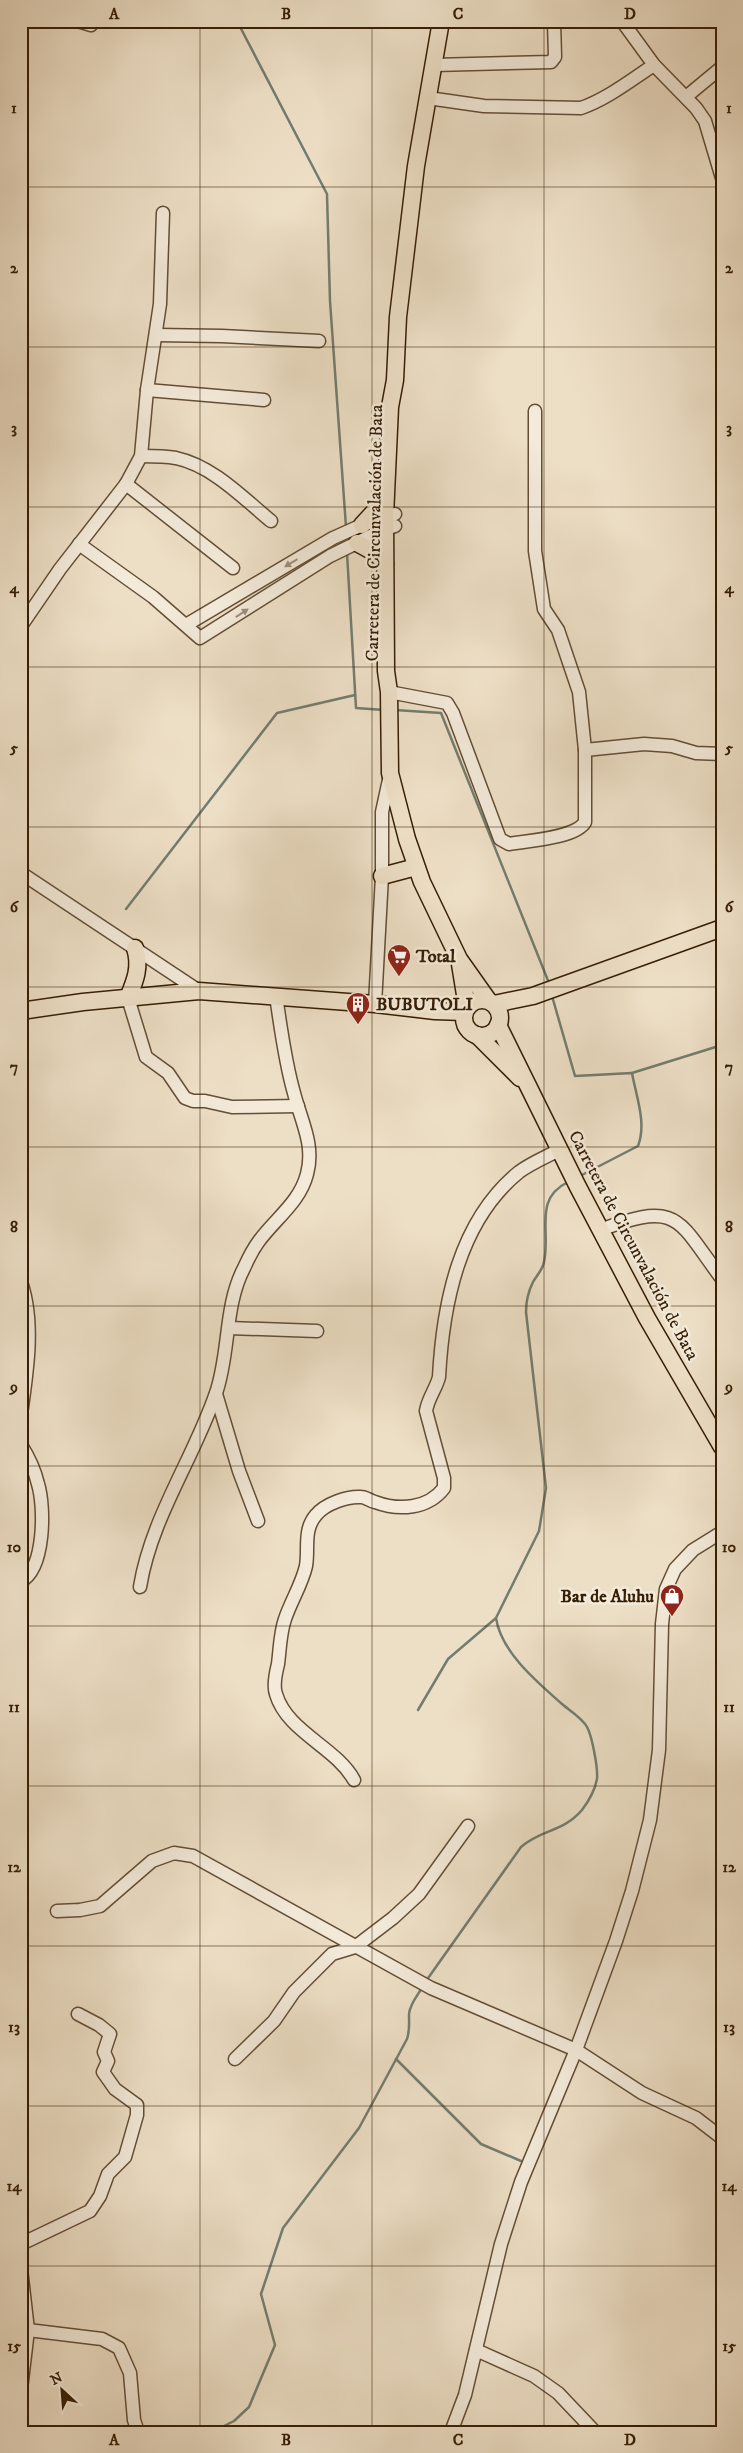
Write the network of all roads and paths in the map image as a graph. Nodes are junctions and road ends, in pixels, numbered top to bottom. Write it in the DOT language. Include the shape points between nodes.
graph roads {
  1 [pos="78,21"];
  2 [pos="441,21"];
  3 [pos="554,21"];
  4 [pos="622,21"];
  5 [pos="91,25"];
  6 [pos="434,65"];
  7 [pos="654,65"];
  8 [pos="722,67"];
  9 [pos="687,96"];
  10 [pos="428,98"];
  11 [pos="722,178"];
  12 [pos="163,213"];
  13 [pos="156,335"];
  14 [pos="319,341"];
  15 [pos="147,390"];
  16 [pos="264,400"];
  17 [pos="535,411"];
  18 [pos="141,456"];
  19 [pos="126,484"];
  20 [pos="389,517"];
  21 [pos="271,521"];
  22 [pos="358,534"];
  23 [pos="79,544"];
  24 [pos="385,564"];
  25 [pos="233,568"];
  26 [pos="186,625"];
  27 [pos="21,626"];
  28 [pos="389,692"];
  29 [pos="585,750"];
  30 [pos="722,754"];
  31 [pos="390,773"];
  32 [pos="416,867"];
  33 [pos="22,874"];
  34 [pos="382,876"];
  35 [pos="722,928"];
  36 [pos="135,948"];
  37 [pos="459,960"];
  38 [pos="199,991"];
  39 [pos="537,994"];
  40 [pos="276,996"];
  41 [pos="128,998"];
  42 [pos="491,1002"];
  43 [pos="375,1004"];
  44 [pos="21,1011"];
  45 [pos="465,1014"];
  46 [pos="499,1023"];
  47 [pos="477,1035"];
  48 [pos="528,1086"];
  49 [pos="298,1106"];
  50 [pos="559,1150"];
  51 [pos="600,1230"];
  52 [pos="722,1279"];
  53 [pos="21,1282"];
  54 [pos="229,1328"];
  55 [pos="317,1331"];
  56 [pos="216,1394"];
  57 [pos="21,1414"];
  58 [pos="21,1445"];
  59 [pos="722,1448"];
  60 [pos="258,1521"];
  61 [pos="722,1532"];
  62 [pos="21,1581"];
  63 [pos="140,1586"];
  64 [pos="354,1780"];
  65 [pos="468,1826"];
  66 [pos="58,1911"];
  67 [pos="355,1947"];
  68 [pos="78,2014"];
  69 [pos="576,2050"];
  70 [pos="235,2059"];
  71 [pos="722,2138"];
  72 [pos="21,2244"];
  73 [pos="21,2268"];
  74 [pos="28,2330"];
  75 [pos="476,2350"];
  76 [pos="21,2389"];
  77 [pos="138,2432"];
  78 [pos="451,2432"];
  79 [pos="595,2432"];
  1 -- 5 [label="street"];
  2 -- 6 [label="main road, Carretera de Circunvalación de Bata"];
  3 -- 6 [label="street" via="555,57 551,62"];
  4 -- 7 [label="street"];
  6 -- 10 [label="main road, Carretera de Circunvalación de Bata"];
  7 -- 9 [label="street"];
  7 -- 10 [label="street" via="620,88 580,108 484,106"];
  8 -- 9 [label="street"];
  9 -- 11 [label="street" via="705,121"];
  10 -- 20 [label="main road, Carretera de Circunvalación de Bata" via="416,166 398,317 394,380 397,410"];
  12 -- 13 [label="street"];
  13 -- 14 [label="street"];
  13 -- 15 [label="street"];
  15 -- 16 [label="street"];
  15 -- 18 [label="street"];
  17 -- 29 [label="street" via="535,551 544,609 558,630 579,692"];
  18 -- 19 [label="street"];
  18 -- 21 [label="street" via="176,458 196,466 216,476"];
  19 -- 23 [label="street"];
  19 -- 25 [label="street"];
  20 -- 22 [label="main road"];
  20 -- 22 [label="street"];
  20 -- 24 [label="main road, Carretera de Circunvalación de Bata"];
  20 -- 28 [label="main road, Carretera de Circunvalación de Bata" via="392,672"];
  22 -- 24 [label="main road"];
  22 -- 26 [label="street, one-way" via="333,538"];
  26 -- 22 [label="street, one-way" via="200,638 206,636 330,556"];
  23 -- 26 [label="street" via="153,596"];
  23 -- 27 [label="street"];
  24 -- 28 [label="main road, Carretera de Circunvalación de Bata"];
  28 -- 29 [label="street" via="447,703 500,839 509,844 561,835 582,827 585,822"];
  28 -- 31 [label="main road, Carretera de Circunvalación de Bata"];
  29 -- 30 [label="street" via="644,744"];
  31 -- 32 [label="main road, Carretera de Circunvalación de Bata"];
  31 -- 34 [label="street" via="382,812"];
  32 -- 34 [label="main road"];
  32 -- 37 [label="main road, Carretera de Circunvalación de Bata"];
  33 -- 36 [label="street"];
  34 -- 43 [label="street"];
  35 -- 39 [label="main road"];
  36 -- 38 [label="street"];
  36 -- 41 [label="main road" via="139,958 138,970"];
  37 -- 42 [label="main road, Carretera de Circunvalación de Bata"];
  37 -- 45 [label="main road, Carretera de Circunvalación de Bata"];
  38 -- 40 [label="main road"];
  38 -- 41 [label="main road"];
  39 -- 42 [label="main road"];
  39 -- 46 [label="main road"];
  40 -- 43 [label="main road"];
  40 -- 49 [label="street"];
  41 -- 44 [label="main road"];
  41 -- 49 [label="street" via="143,1053 168,1073 185,1098 232,1107"];
  42 -- 45 [label="main road" via="476,1000"];
  42 -- 46 [label="main road" via="499,1012"];
  43 -- 45 [label="main road"];
  45 -- 47 [label="main road" via="472,1033"];
  46 -- 47 [label="main road" via="492,1033"];
  46 -- 48 [label="main road, Carretera de Circunvalación de Bata"];
  47 -- 48 [label="main road, Carretera de Circunvalación de Bata"];
  48 -- 50 [label="main road, Carretera de Circunvalación de Bata"];
  49 -- 54 [label="street" via="310,1149 307,1174 283,1216 259,1241 243,1269 233,1298"];
  50 -- 51 [label="main road, Carretera de Circunvalación de Bata"];
  50 -- 64 [label="street" via="521,1171 479,1218 448,1296 437,1385 426,1410 444,1488 431,1500 406,1508 361,1497 342,1501 324,1507 307,1532 306,1566 284,1621 275,1692 295,1722 343,1764"];
  51 -- 52 [label="street" via="646,1215 666,1216 678,1221 692,1236"];
  51 -- 59 [label="main road, Carretera de Circunvalación de Bata"];
  53 -- 57 [label="street" via="28,1322"];
  54 -- 55 [label="street"];
  54 -- 56 [label="street"];
  56 -- 60 [label="street"];
  56 -- 63 [label="street" via="162,1518 144,1564"];
  58 -- 62 [label="street" via="38,1484 42,1518 36,1565 31,1574"];
  61 -- 69 [label="street" via="693,1550 675,1569 666,1589 659,1750 650,1820 629,1899"];
  65 -- 67 [label="street" via="419,1894"];
  66 -- 67 [label="street" via="100,1906 152,1861 174,1853 193,1856"];
  67 -- 69 [label="street" via="431,1988"];
  67 -- 70 [label="street" via="332,1954 294,1992 274,2021"];
  68 -- 72 [label="street" via="110,2034 104,2052 108,2061 103,2072 115,2089 136,2105 137,2115 125,2157 108,2174 100,2196 90,2210"];
  69 -- 71 [label="street" via="642,2093 696,2118"];
  69 -- 75 [label="street" via="521,2182"];
  73 -- 74 [label="street"];
  74 -- 76 [label="street"];
  74 -- 77 [label="street" via="102,2339 119,2348 130,2373"];
  75 -- 78 [label="street" via="466,2395"];
  75 -- 79 [label="street" via="534,2376 550,2387"];
}
